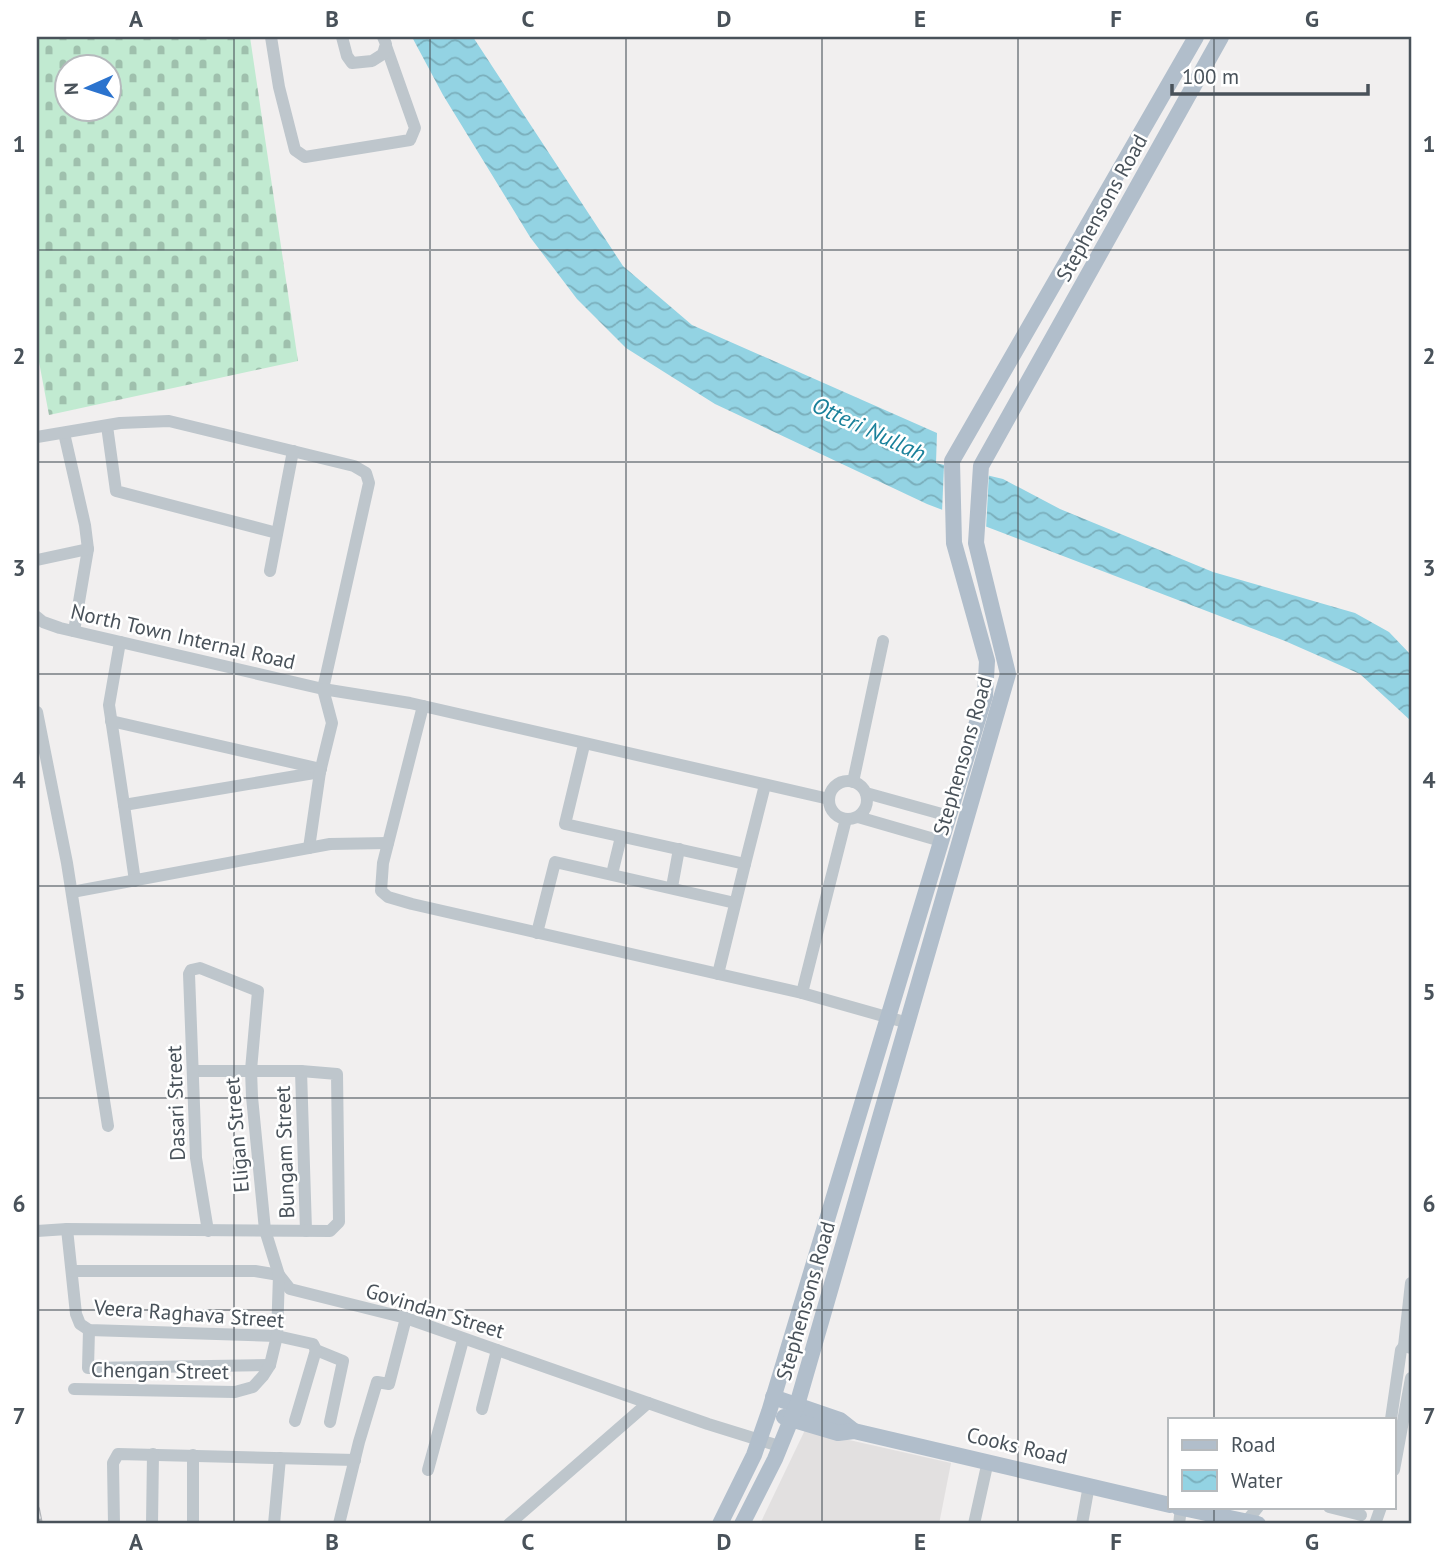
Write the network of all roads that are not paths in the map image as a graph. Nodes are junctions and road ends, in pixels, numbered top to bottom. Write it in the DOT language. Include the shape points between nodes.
graph roads {
  1 [pos="271,37"];
  2 [pos="342,37"];
  3 [pos="1196,37"];
  4 [pos="1221,37"];
  5 [pos="384,42"];
  6 [pos="107,426"];
  7 [pos="64,433"];
  8 [pos="37,438"];
  9 [pos="293,452"];
  10 [pos="277,533"];
  11 [pos="88,549"];
  12 [pos="37,560"];
  13 [pos="270,571"];
  14 [pos="37,617"];
  15 [pos="74,631"];
  16 [pos="883,640"];
  17 [pos="120,642"];
  18 [pos="323,689"];
  19 [pos="423,706"];
  20 [pos="37,712"];
  21 [pos="111,721"];
  22 [pos="584,745"];
  23 [pos="321,771"];
  24 [pos="853,782"];
  25 [pos="765,785"];
  26 [pos="866,793"];
  27 [pos="829,799"];
  28 [pos="124,805"];
  29 [pos="949,816"];
  30 [pos="852,818"];
  31 [pos="621,837"];
  32 [pos="941,841"];
  33 [pos="388,843"];
  34 [pos="309,848"];
  35 [pos="679,849"];
  36 [pos="745,864"];
  37 [pos="612,874"];
  38 [pos="135,881"];
  39 [pos="672,887"];
  40 [pos="72,892"];
  41 [pos="735,903"];
  42 [pos="537,933"];
  43 [pos="718,974"];
  44 [pos="258,991"];
  45 [pos="802,993"];
  46 [pos="888,1016"];
  47 [pos="908,1023"];
  48 [pos="251,1070"];
  49 [pos="194,1071"];
  50 [pos="302,1071"];
  51 [pos="108,1126"];
  52 [pos="67,1229"];
  53 [pos="265,1230"];
  54 [pos="37,1231"];
  55 [pos="208,1231"];
  56 [pos="306,1231"];
  57 [pos="73,1271"];
  58 [pos="279,1275"];
  59 [pos="1411,1283"];
  60 [pos="406,1318"];
  61 [pos="89,1329"];
  62 [pos="277,1336"];
  63 [pos="463,1340"];
  64 [pos="1408,1347"];
  65 [pos="316,1350"];
  66 [pos="497,1350"];
  67 [pos="270,1364"];
  68 [pos="1411,1378"];
  69 [pos="74,1389"];
  70 [pos="648,1403"];
  71 [pos="771,1404"];
  72 [pos="482,1409"];
  73 [pos="795,1412"];
  74 [pos="1391,1418"];
  75 [pos="295,1421"];
  76 [pos="330,1422"];
  77 [pos="760,1439"];
  78 [pos="779,1446"];
  79 [pos="153,1454"];
  80 [pos="193,1455"];
  81 [pos="280,1458"];
  82 [pos="1396,1459"];
  83 [pos="355,1460"];
  84 [pos="988,1461"];
  85 [pos="428,1470"];
  86 [pos="1089,1485"];
  87 [pos="1168,1505"];
  88 [pos="1184,1508"];
  89 [pos="1333,1508"];
  90 [pos="1361,1515"];
  91 [pos="1252,1523"];
  92 [pos="114,1524"];
  93 [pos="152,1524"];
  94 [pos="192,1524"];
  95 [pos="274,1524"];
  96 [pos="339,1524"];
  97 [pos="509,1524"];
  98 [pos="720,1524"];
  99 [pos="743,1524"];
  100 [pos="974,1524"];
  101 [pos="1082,1524"];
  1 -- 5 [label="street" via="295,150 304,156 410,139 415,128"];
  2 -- 5 [label="street" via="352,63 372,61 383,54"];
  3 -- 29 [label="main road, Stephensons Road" via="952,461 954,543 987,661 985,696"];
  4 -- 47 [label="main road, Stephensons Road" via="981,466 976,543 1008,674"];
  6 -- 7 [label="street"];
  6 -- 9 [label="street" via="169,421"];
  6 -- 10 [label="street" via="116,491"];
  7 -- 8 [label="street"];
  7 -- 11 [label="street"];
  9 -- 10 [label="street"];
  9 -- 18 [label="street" via="354,466 369,478"];
  10 -- 13 [label="street"];
  11 -- 12 [label="street"];
  11 -- 15 [label="street"];
  14 -- 15 [label="street, North Town Internal Road" via="47,625"];
  15 -- 17 [label="street, North Town Internal Road"];
  16 -- 24 [label="street"];
  17 -- 18 [label="street, North Town Internal Road"];
  17 -- 21 [label="street" via="109,705"];
  18 -- 19 [label="street, North Town Internal Road"];
  18 -- 23 [label="street" via="332,723"];
  19 -- 22 [label="street, North Town Internal Road"];
  19 -- 33 [label="street"];
  20 -- 40 [label="street"];
  21 -- 23 [label="street"];
  21 -- 28 [label="street"];
  22 -- 25 [label="street, North Town Internal Road"];
  22 -- 31 [label="street" via="565,824"];
  23 -- 28 [label="street"];
  23 -- 34 [label="street"];
  24 -- 26 [label="street"];
  24 -- 27 [label="street" via="837,785"];
  25 -- 27 [label="street, North Town Internal Road"];
  25 -- 36 [label="street"];
  26 -- 29 [label="street"];
  26 -- 30 [label="street" via="864,811"];
  27 -- 30 [label="street" via="834,812"];
  28 -- 38 [label="street"];
  29 -- 32 [label="main road, Stephensons Road"];
  30 -- 32 [label="street"];
  30 -- 45 [label="street"];
  31 -- 35 [label="street"];
  31 -- 37 [label="street"];
  32 -- 46 [label="main road, Stephensons Road"];
  33 -- 34 [label="street"];
  33 -- 42 [label="street" via="381,884 388,897"];
  34 -- 38 [label="street"];
  35 -- 36 [label="street"];
  35 -- 39 [label="street"];
  36 -- 41 [label="street"];
  37 -- 39 [label="street"];
  37 -- 42 [label="street" via="555,862"];
  38 -- 40 [label="street"];
  39 -- 41 [label="street"];
  40 -- 51 [label="street"];
  41 -- 43 [label="street"];
  42 -- 43 [label="street"];
  43 -- 45 [label="street"];
  44 -- 48 [label="street, Eligan Street"];
  44 -- 49 [label="street, Dasari Street" via="200,968 191,970"];
  45 -- 46 [label="street"];
  46 -- 47 [label="street"];
  46 -- 71 [label="main road, Stephensons Road"];
  47 -- 73 [label="main road, Stephensons Road"];
  48 -- 49 [label="street"];
  48 -- 50 [label="street"];
  48 -- 53 [label="street, Eligan Street"];
  49 -- 55 [label="street, Dasari Street" via="196,1158"];
  50 -- 56 [label="street, Bungam Street"];
  50 -- 56 [label="street" via="337,1074 339,1222 330,1231"];
  52 -- 54 [label="street"];
  52 -- 55 [label="street"];
  52 -- 57 [label="street"];
  53 -- 55 [label="street"];
  53 -- 56 [label="street"];
  53 -- 58 [label="street, Eligan Street"];
  57 -- 58 [label="street, Govindan Street" via="255,1271"];
  57 -- 61 [label="street, Veera Raghava Street" via="76,1314 80,1324"];
  58 -- 60 [label="street, Govindan Street" via="290,1289"];
  58 -- 62 [label="street, Chengan Street"];
  59 -- 64 [label="street"];
  60 -- 63 [label="street, Govindan Street"];
  60 -- 83 [label="street" via="389,1384 377,1382"];
  61 -- 62 [label="street, Veera Raghava Street"];
  61 -- 67 [label="street" via="88,1368"];
  62 -- 65 [label="street, Veera Raghava Street" via="313,1345"];
  62 -- 67 [label="street, Chengan Street"];
  63 -- 66 [label="street, Govindan Street"];
  63 -- 85 [label="street"];
  64 -- 74 [label="street" via="1401,1350"];
  65 -- 75 [label="street"];
  65 -- 76 [label="street, Veera Raghava Street" via="343,1361"];
  66 -- 70 [label="street, Govindan Street"];
  66 -- 72 [label="street"];
  67 -- 69 [label="street, Chengan Street" via="253,1387 235,1392"];
  68 -- 82 [label="street"];
  70 -- 77 [label="street, Govindan Street"];
  70 -- 97 [label="street"];
  71 -- 73 [label="main road, Cooks Road"];
  71 -- 77 [label="main road, Stephensons Road"];
  73 -- 78 [label="main road, Stephensons Road"];
  73 -- 84 [label="main road, Cooks Road" via="838,1433 854,1431"];
  77 -- 78 [label="street, Govindan Street"];
  77 -- 98 [label="main road, Stephensons Road"];
  78 -- 99 [label="main road, Stephensons Road"];
  79 -- 80 [label="street"];
  79 -- 92 [label="street" via="118,1454 114,1458"];
  79 -- 93 [label="street"];
  80 -- 81 [label="street"];
  80 -- 94 [label="street"];
  81 -- 83 [label="street"];
  81 -- 95 [label="street"];
  83 -- 96 [label="street"];
  84 -- 86 [label="main road, Cooks Road"];
  84 -- 100 [label="street"];
  86 -- 87 [label="main road, Cooks Road"];
  86 -- 101 [label="street"];
  88 -- 91 [label="main road"];
  89 -- 90 [label="street"];
}
